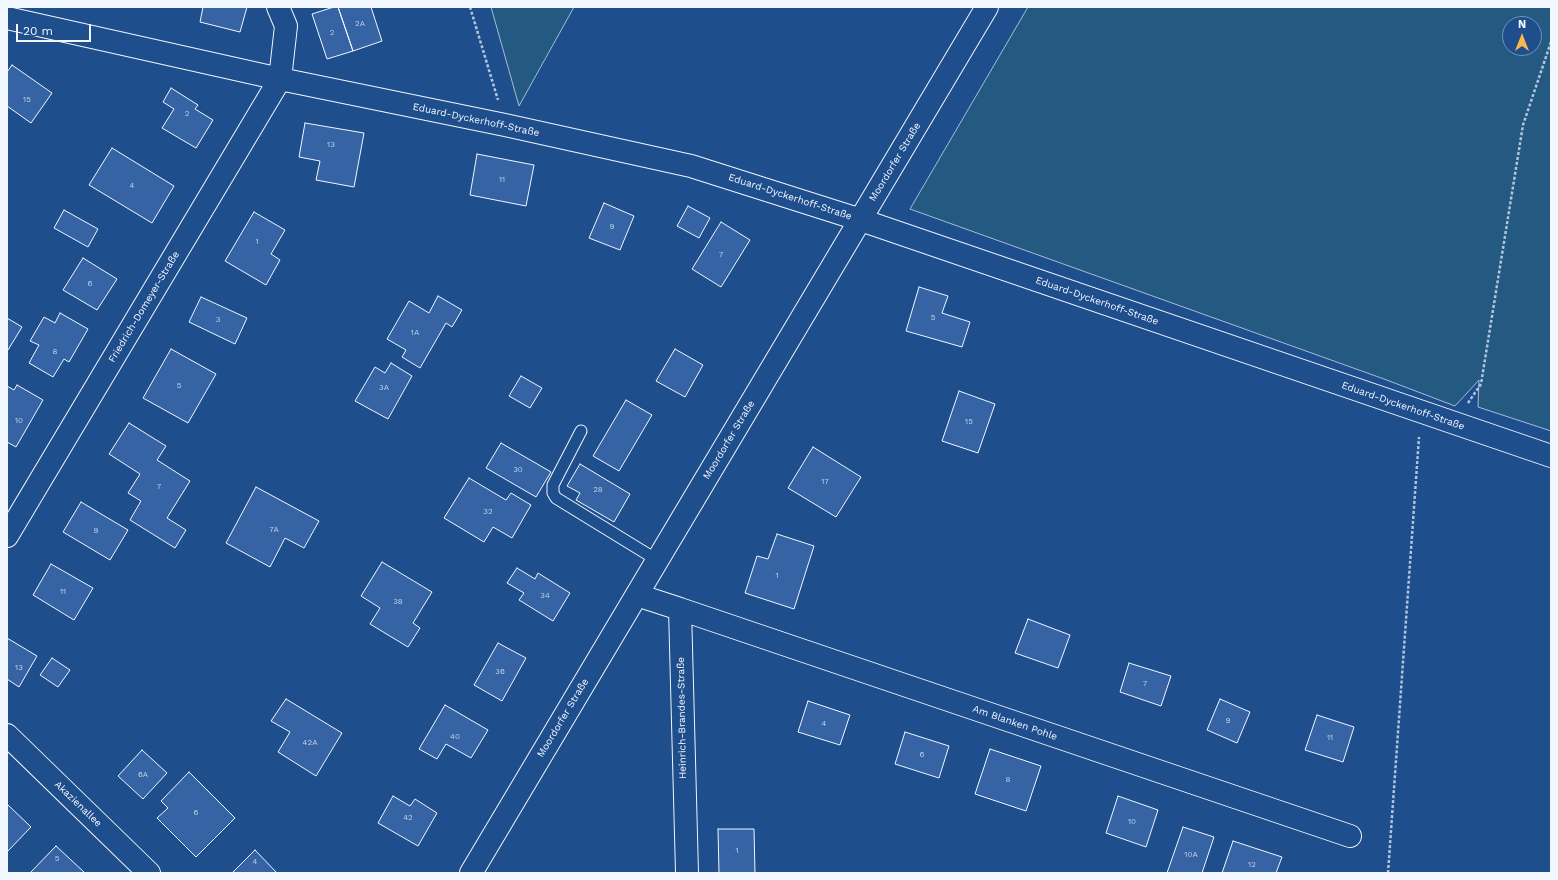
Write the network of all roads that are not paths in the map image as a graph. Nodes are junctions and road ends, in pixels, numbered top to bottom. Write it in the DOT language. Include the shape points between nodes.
graph roads {
  1 [pos="278,7"];
  2 [pos="987,7"];
  3 [pos="7,18"];
  4 [pos="280,79"];
  5 [pos="861,220"];
  6 [pos="581,430"];
  7 [pos="1551,456"];
  8 [pos="7,536"];
  9 [pos="657,560"];
  10 [pos="637,595"];
  11 [pos="680,609"];
  12 [pos="7,735"];
  13 [pos="1350,836"];
  14 [pos="149,873"];
  15 [pos="471,873"];
  16 [pos="687,873"];
  1 -- 4 [label="street" via="286,26"];
  2 -- 5 [label="street, Moordorfer Straße"];
  3 -- 4 [label="street, Eduard-Dyckerhoff-Straße"];
  4 -- 5 [label="street, Eduard-Dyckerhoff-Straße" via="691,166"];
  4 -- 8 [label="street, Friedrich-Domeyer-Straße"];
  5 -- 7 [label="street, Eduard-Dyckerhoff-Straße"];
  5 -- 9 [label="street, Moordorfer Straße"];
  6 -- 9 [label="lane" via="553,485 553,493 556,498"];
  9 -- 10 [label="street, Moordorfer Straße"];
  10 -- 11 [label="street"];
  10 -- 15 [label="street, Moordorfer Straße"];
  11 -- 13 [label="street, Am Blanken Pohle"];
  11 -- 16 [label="street, Heinrich-Brandes-Straße"];
  12 -- 14 [label="street, Akazienallee"];
}
